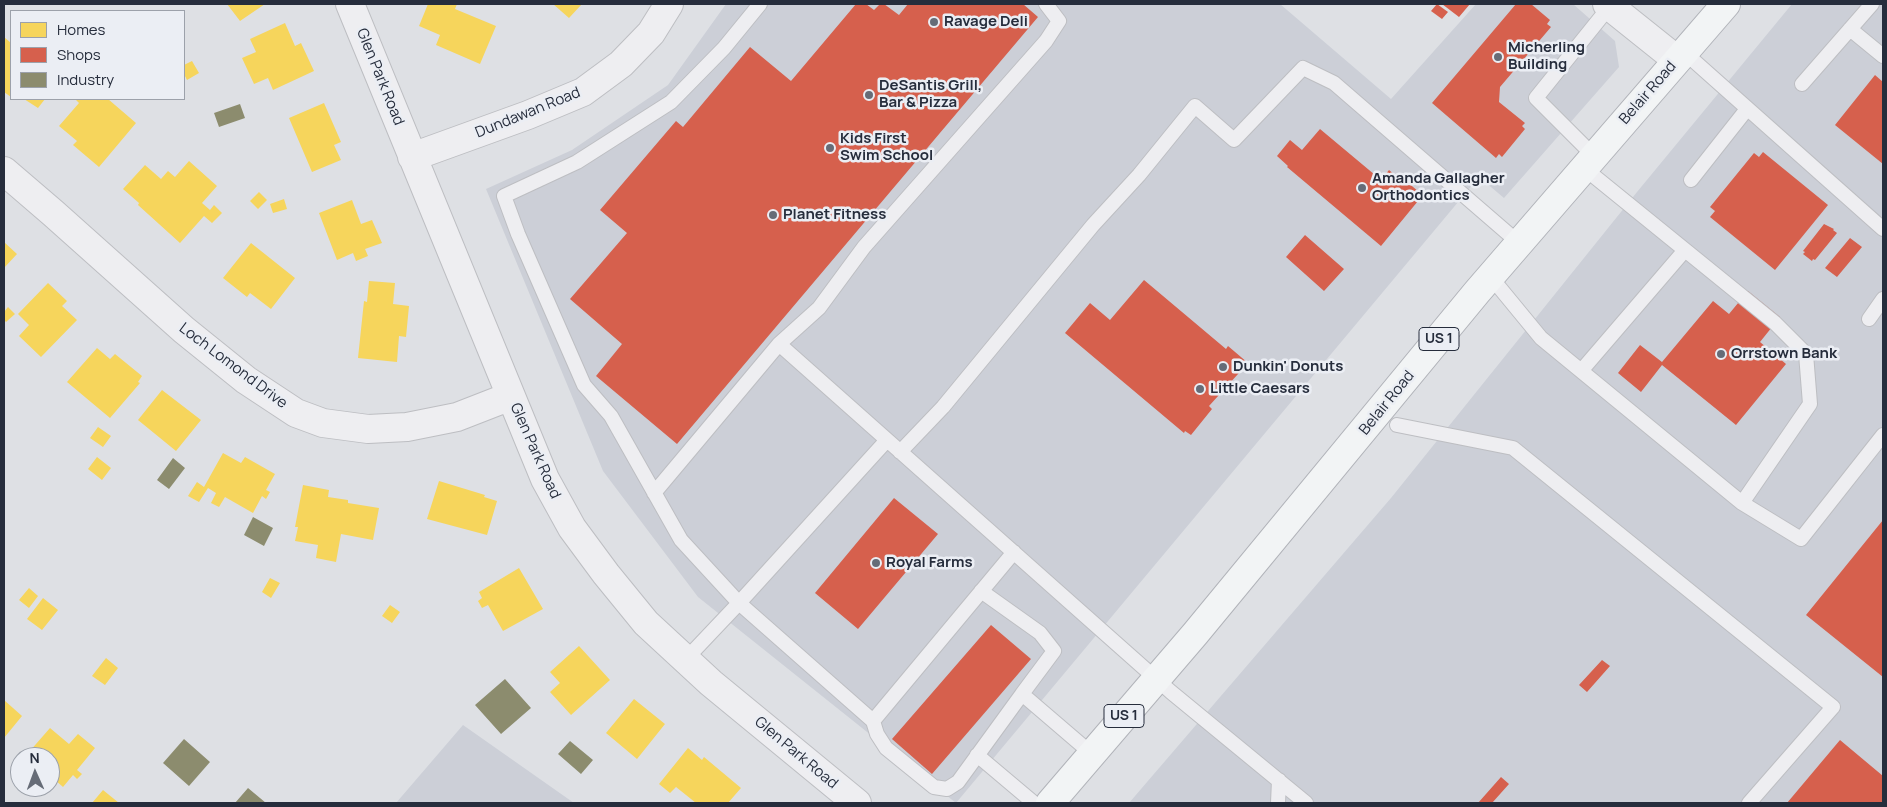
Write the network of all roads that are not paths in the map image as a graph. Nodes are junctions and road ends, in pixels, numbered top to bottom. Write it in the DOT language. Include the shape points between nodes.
graph roads {
  1 [pos="350,4"];
  2 [pos="669,4"];
  3 [pos="760,4"];
  4 [pos="1046,4"];
  5 [pos="1726,4"];
  6 [pos="1872,4"];
  7 [pos="1609,5"];
  8 [pos="1850,29"];
  9 [pos="1681,56"];
  10 [pos="1883,56"];
  11 [pos="1802,84"];
  12 [pos="1747,109"];
  13 [pos="412,157"];
  14 [pos="1589,162"];
  15 [pos="4,171"];
  16 [pos="1691,180"];
  17 [pos="1883,229"];
  18 [pos="1519,243"];
  19 [pos="1685,250"];
  20 [pos="1490,276"];
  21 [pos="1883,299"];
  22 [pos="1869,319"];
  23 [pos="779,344"];
  24 [pos="1581,371"];
  25 [pos="510,396"];
  26 [pos="1397,425"];
  27 [pos="1883,435"];
  28 [pos="887,440"];
  29 [pos="900,452"];
  30 [pos="654,493"];
  31 [pos="1742,503"];
  32 [pos="1014,552"];
  33 [pos="981,591"];
  34 [pos="739,603"];
  35 [pos="686,659"];
  36 [pos="1156,678"];
  37 [pos="1022,694"];
  38 [pos="873,721"];
  39 [pos="1092,754"];
  40 [pos="977,755"];
  41 [pos="1279,780"];
  42 [pos="857,803"];
  43 [pos="1034,803"];
  44 [pos="1050,803"];
  45 [pos="1278,803"];
  46 [pos="1306,803"];
  47 [pos="1749,803"];
  1 -- 13 [label="street, Glen Park Road"];
  2 -- 13 [label="street, Dundawan Road" via="651,33 621,64 583,92"];
  3 -- 30 [label="lane" via="724,48 671,102 577,162 504,196 584,385 611,416"];
  4 -- 23 [label="lane" via="1059,21 1046,41 864,247 819,308"];
  5 -- 9 [label="highway, Belair Road / US 1"];
  6 -- 8 [label="lane"];
  7 -- 9 [label="street"];
  7 -- 14 [label="lane" via="1536,98"];
  8 -- 10 [label="lane"];
  8 -- 11 [label="lane"];
  9 -- 12 [label="lane"];
  9 -- 14 [label="highway, Belair Road / US 1"];
  12 -- 16 [label="lane"];
  12 -- 17 [label="lane"];
  13 -- 25 [label="street, Glen Park Road"];
  14 -- 18 [label="highway, Belair Road / US 1"];
  14 -- 19 [label="lane"];
  15 -- 25 [label="street, Loch Lomond Drive" via="184,330 246,380 296,413 323,423 368,429 407,427 457,417"];
  18 -- 20 [label="highway, Belair Road / US 1"];
  18 -- 29 [label="lane" via="1334,83 1303,68 1234,140 1195,106 943,407"];
  19 -- 24 [label="lane"];
  19 -- 31 [label="lane" via="1776,323 1806,354 1810,404"];
  20 -- 24 [label="lane" via="1541,338"];
  20 -- 36 [label="highway, Belair Road / US 1"];
  21 -- 22 [label="lane"];
  23 -- 28 [label="lane"];
  23 -- 30 [label="lane"];
  24 -- 31 [label="lane"];
  25 -- 35 [label="street, Glen Park Road" via="545,479 572,528 646,623"];
  26 -- 47 [label="lane" via="1513,448 1833,707"];
  27 -- 31 [label="lane" via="1801,539"];
  28 -- 29 [label="lane"];
  28 -- 34 [label="lane"];
  29 -- 32 [label="lane"];
  30 -- 34 [label="lane" via="681,540"];
  32 -- 33 [label="lane"];
  32 -- 36 [label="lane"];
  33 -- 37 [label="lane" via="1040,633 1054,651"];
  33 -- 38 [label="lane"];
  34 -- 35 [label="lane"];
  34 -- 38 [label="lane"];
  35 -- 42 [label="street, Glen Park Road"];
  36 -- 39 [label="highway, Belair Road / US 1"];
  36 -- 41 [label="lane"];
  37 -- 39 [label="lane"];
  37 -- 40 [label="lane"];
  38 -- 40 [label="lane" via="886,748 934,787 946,789 958,782"];
  39 -- 44 [label="highway, Belair Road / US 1"];
  40 -- 43 [label="lane"];
  41 -- 45 [label="lane"];
  41 -- 46 [label="lane"];
}
